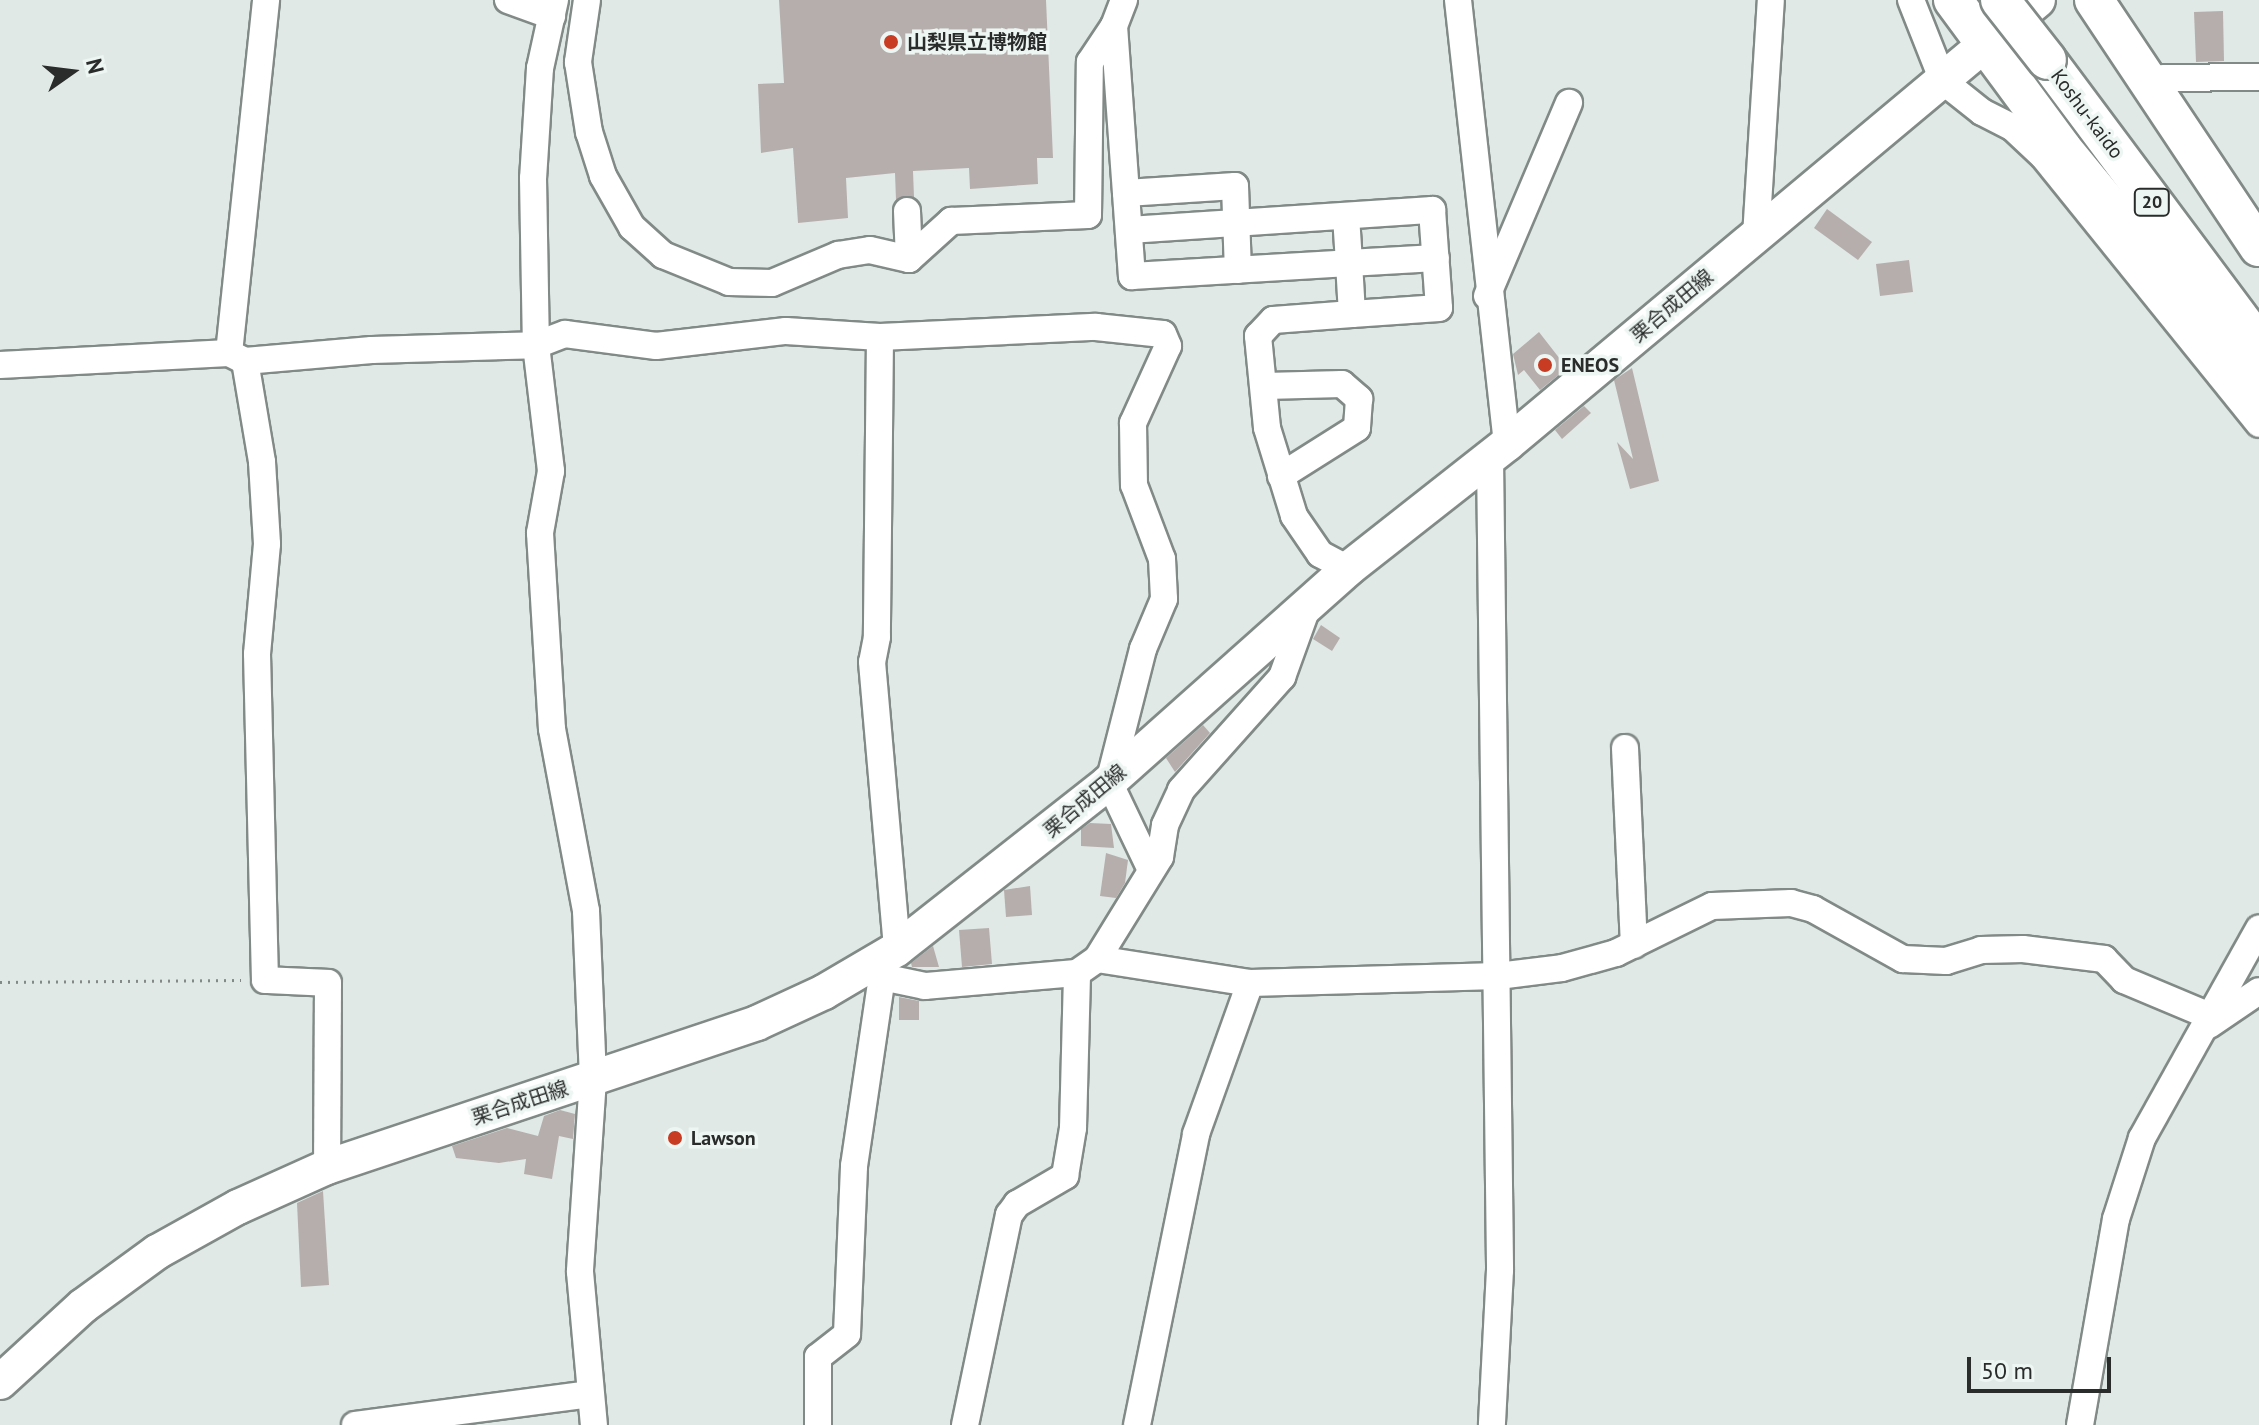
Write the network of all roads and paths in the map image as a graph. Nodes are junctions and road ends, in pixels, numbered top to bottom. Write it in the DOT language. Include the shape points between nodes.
graph roads {
  1 [pos="266,0"];
  2 [pos="508,0"];
  3 [pos="587,0"];
  4 [pos="1124,0"];
  5 [pos="1458,0"];
  6 [pos="1771,0"];
  7 [pos="1911,0"];
  8 [pos="1953,0"];
  9 [pos="2000,0"];
  10 [pos="2032,0"];
  11 [pos="2038,0"];
  12 [pos="2094,0"];
  13 [pos="2118,0"];
  14 [pos="554,8"];
  15 [pos="1114,26"];
  16 [pos="1983,47"];
  17 [pos="2056,52"];
  18 [pos="2259,77"];
  19 [pos="2163,78"];
  20 [pos="1943,81"];
  21 [pos="1569,103"];
  22 [pos="1126,193"];
  23 [pos="907,211"];
  24 [pos="1346,216"];
  25 [pos="2259,220"];
  26 [pos="1237,223"];
  27 [pos="1129,230"];
  28 [pos="1756,236"];
  29 [pos="2259,247"];
  30 [pos="1436,258"];
  31 [pos="909,259"];
  32 [pos="1349,263"];
  33 [pos="1238,270"];
  34 [pos="1487,296"];
  35 [pos="2259,301"];
  36 [pos="1352,314"];
  37 [pos="880,337"];
  38 [pos="2259,344"];
  39 [pos="536,345"];
  40 [pos="237,357"];
  41 [pos="0,365"];
  42 [pos="1265,386"];
  43 [pos="2259,388"];
  44 [pos="2259,424"];
  45 [pos="1499,451"];
  46 [pos="1281,476"];
  47 [pos="1348,569"];
  48 [pos="1307,608"];
  49 [pos="1625,748"];
  50 [pos="1109,782"];
  51 [pos="1150,868"];
  52 [pos="2259,929"];
  53 [pos="1634,945"];
  54 [pos="887,961"];
  55 [pos="1087,966"];
  56 [pos="1498,976"];
  57 [pos="265,980"];
  58 [pos="0,982"];
  59 [pos="1250,983"];
  60 [pos="2259,991"];
  61 [pos="2207,1022"];
  62 [pos="593,1079"];
  63 [pos="327,1167"];
  64 [pos="0,1382"];
  65 [pos="589,1394"];
  66 [pos="355,1425"];
  67 [pos="594,1425"];
  68 [pos="818,1425"];
  69 [pos="965,1425"];
  70 [pos="1137,1425"];
  71 [pos="1492,1425"];
  72 [pos="2080,1425"];
  1 -- 40 [label="street"];
  2 -- 14 [label="street"];
  3 -- 31 [label="street" via="578,62 589,132 603,176 632,227 663,255 729,282 772,283 838,255 870,250"];
  4 -- 15 [label="street"];
  5 -- 34 [label="street"];
  6 -- 28 [label="street"];
  7 -- 20 [label="street"];
  8 -- 16 [label="highway"];
  9 -- 17 [label="highway, Koshu-kaido / 20, bridge"];
  10 -- 17 [label="highway, Koshu-kaido / 20"];
  11 -- 16 [label="main road, 栗合成田線"];
  12 -- 29 [label="highway"];
  13 -- 19 [label="street" via="2127,26"];
  14 -- 39 [label="street" via="540,68 533,178"];
  15 -- 22 [label="street"];
  15 -- 31 [label="street" via="1090,62 1088,215 951,221"];
  16 -- 20 [label="main road, 栗合成田線"];
  16 -- 43 [label="highway"];
  17 -- 35 [label="highway, Koshu-kaido / 20"];
  17 -- 38 [label="highway, Koshu-kaido / 20"];
  18 -- 19 [label="street"];
  19 -- 25 [label="street"];
  20 -- 28 [label="main road, 栗合成田線"];
  20 -- 44 [label="street" via="1982,112 2012,127 2043,156"];
  21 -- 34 [label="street"];
  22 -- 26 [label="street" via="1235,186"];
  22 -- 27 [label="street"];
  23 -- 31 [label="street"];
  24 -- 26 [label="street"];
  24 -- 30 [label="street" via="1432,210"];
  24 -- 32 [label="street"];
  26 -- 27 [label="street"];
  26 -- 33 [label="street"];
  27 -- 33 [label="street" via="1132,276"];
  28 -- 45 [label="main road, 栗合成田線"];
  30 -- 32 [label="street"];
  30 -- 36 [label="street" via="1439,308"];
  32 -- 33 [label="street"];
  32 -- 36 [label="street"];
  34 -- 45 [label="street"];
  36 -- 42 [label="street" via="1273,320 1258,336"];
  37 -- 39 [label="street" via="786,331 656,346 565,334"];
  37 -- 50 [label="street" via="1096,327 1163,334 1168,346 1133,423 1134,485 1162,559 1164,599 1143,649"];
  37 -- 54 [label="street" via="877,637 872,662"];
  39 -- 40 [label="street"];
  39 -- 62 [label="street" via="551,471 540,533 552,729 586,911"];
  40 -- 41 [label="street"];
  40 -- 57 [label="street" via="262,462 267,544 257,654"];
  42 -- 46 [label="street" via="1267,428"];
  42 -- 46 [label="street" via="1342,384 1359,399 1357,428"];
  45 -- 47 [label="main road, 栗合成田線"];
  45 -- 56 [label="street"];
  46 -- 47 [label="street" via="1294,516 1320,554"];
  47 -- 48 [label="main road, 栗合成田線"];
  48 -- 50 [label="main road, 栗合成田線"];
  48 -- 51 [label="street" via="1282,677 1181,790 1165,825 1160,857"];
  49 -- 53 [label="street"];
  50 -- 51 [label="street"];
  50 -- 54 [label="main road, 栗合成田線"];
  51 -- 55 [label="street"];
  52 -- 61 [label="street"];
  53 -- 56 [label="street" via="1562,968"];
  53 -- 61 [label="street" via="1712,906 1791,903 1813,909 1903,959 1946,961 1981,950 2023,949 2104,959 2124,980"];
  54 -- 55 [label="street" via="925,986"];
  54 -- 62 [label="main road, 栗合成田線" via="757,1023"];
  54 -- 68 [label="street" via="854,1166 847,1334 818,1357"];
  55 -- 59 [label="street"];
  55 -- 69 [label="street" via="1065,1176 1017,1204 1009,1215"];
  56 -- 59 [label="street"];
  56 -- 71 [label="street" via="1500,1270"];
  57 -- 58 [label="path"];
  57 -- 63 [label="street" via="328,983"];
  59 -- 70 [label="street" via="1196,1134"];
  60 -- 61 [label="street"];
  61 -- 72 [label="street" via="2142,1138 2116,1219"];
  62 -- 63 [label="main road, 栗合成田線"];
  62 -- 65 [label="street" via="580,1272"];
  63 -- 64 [label="main road, 栗合成田線" via="238,1207 157,1252 83,1306"];
  65 -- 66 [label="street"];
  65 -- 67 [label="street"];
}
